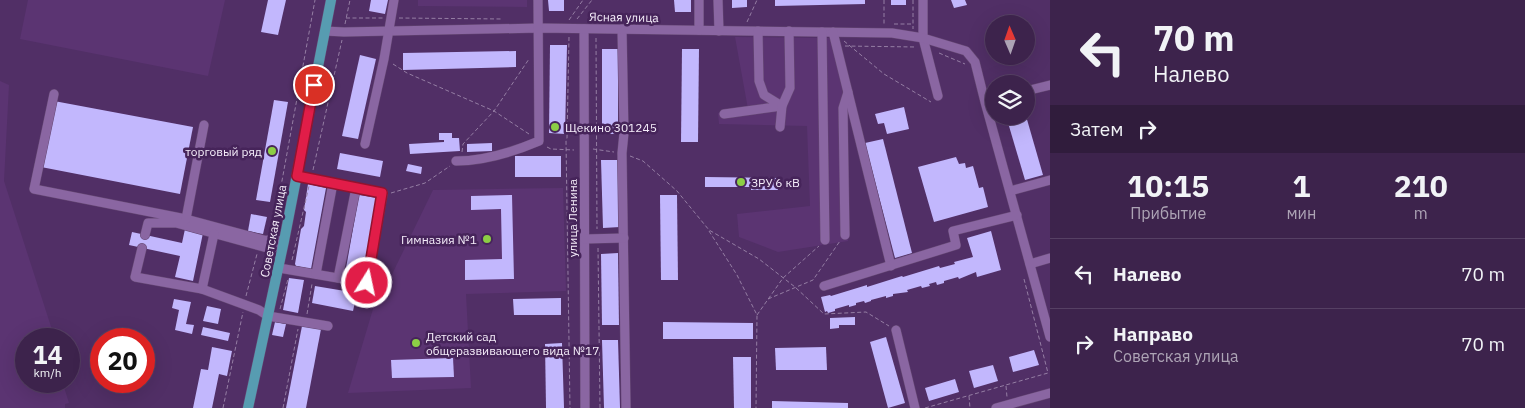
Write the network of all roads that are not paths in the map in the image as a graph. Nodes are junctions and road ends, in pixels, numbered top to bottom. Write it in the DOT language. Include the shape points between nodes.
graph roads {
  1 [pos="331,0"];
  2 [pos="394,0"];
  3 [pos="538,0"];
  4 [pos="698,0"];
  5 [pos="718,0"];
  6 [pos="924,0"];
  7 [pos="539,28"];
  8 [pos="584,28"];
  9 [pos="622,29"];
  10 [pos="699,30"];
  11 [pos="719,30"];
  12 [pos="325,31"];
  13 [pos="389,31"];
  14 [pos="758,31"];
  15 [pos="790,31"];
  16 [pos="822,32"];
  17 [pos="833,32"];
  18 [pos="919,38"];
  19 [pos="1050,85"];
  20 [pos="1035,89"];
  21 [pos="985,90"];
  22 [pos="848,92"];
  23 [pos="54,94"];
  24 [pos="935,100"];
  25 [pos="782,106"];
  26 [pos="724,114"];
  27 [pos="204,125"];
  28 [pos="995,125"];
  29 [pos="780,127"];
  30 [pos="365,144"];
  31 [pos="456,161"];
  32 [pos="297,176"];
  33 [pos="1050,180"];
  34 [pos="333,183"];
  35 [pos="356,188"];
  36 [pos="1010,191"];
  37 [pos="1017,214"];
  38 [pos="186,219"];
  39 [pos="214,234"];
  40 [pos="145,235"];
  41 [pos="845,235"];
  42 [pos="624,238"];
  43 [pos="585,239"];
  44 [pos="825,240"];
  45 [pos="284,241"];
  46 [pos="262,243"];
  47 [pos="142,248"];
  48 [pos="1050,258"];
  49 [pos="1030,264"];
  50 [pos="891,266"];
  51 [pos="279,268"];
  52 [pos="315,274"];
  53 [pos="338,278"];
  54 [pos="824,286"];
  55 [pos="202,289"];
  56 [pos="273,317"];
  57 [pos="328,326"];
  58 [pos="896,330"];
  59 [pos="1050,337"];
  60 [pos="1050,393"];
  61 [pos="248,408"];
  62 [pos="585,408"];
  63 [pos="626,408"];
  64 [pos="915,408"];
  65 [pos="996,408"];
  1 -- 12 [label="main road, Советская улица"];
  2 -- 13 [label="street"];
  3 -- 7 [label="street"];
  4 -- 10 [label="street"];
  5 -- 11 [label="street"];
  6 -- 18 [label="street"];
  7 -- 8 [label="street, Ясная улица" via="569,24"];
  7 -- 13 [label="street, Ясная улица"];
  7 -- 31 [label="street" via="539,141 515,151"];
  8 -- 9 [label="street, Ясная улица"];
  8 -- 43 [label="street, улица Ленина"];
  9 -- 10 [label="street, Ясная улица"];
  9 -- 42 [label="street"];
  10 -- 11 [label="street, Ясная улица"];
  11 -- 14 [label="street, Ясная улица"];
  12 -- 13 [label="street, Ясная улица"];
  12 -- 32 [label="main road, Советская улица"];
  13 -- 30 [label="street"];
  14 -- 15 [label="street, Ясная улица"];
  14 -- 25 [label="street" via="759,82 764,95"];
  15 -- 16 [label="street, Ясная улица"];
  15 -- 25 [label="street" via="790,88"];
  16 -- 17 [label="street, Ясная улица"];
  16 -- 44 [label="street"];
  17 -- 18 [label="street, Ясная улица" via="892,33"];
  17 -- 22 [label="street"];
  18 -- 21 [label="street, Ясная улица" via="966,51 975,62"];
  18 -- 24 [label="street"];
  19 -- 20 [label="street"];
  22 -- 41 [label="street" via="843,108"];
  22 -- 50 [label="street"];
  23 -- 38 [label="street" via="34,188"];
  25 -- 26 [label="street"];
  25 -- 29 [label="street"];
  27 -- 38 [label="street"];
  28 -- 36 [label="street, Ясная улица"];
  32 -- 34 [label="street"];
  32 -- 45 [label="main road, Советская улица"];
  33 -- 36 [label="street"];
  34 -- 35 [label="street"];
  34 -- 52 [label="street"];
  35 -- 53 [label="street"];
  35 -- 53 [label="street" via="382,193 367,283"];
  36 -- 37 [label="street, Ясная улица"];
  37 -- 49 [label="street, Ясная улица"];
  37 -- 50 [label="street" via="953,232 956,245"];
  38 -- 46 [label="street"];
  39 -- 40 [label="street" via="176,223 148,223"];
  39 -- 46 [label="street"];
  39 -- 55 [label="street"];
  42 -- 43 [label="street"];
  42 -- 63 [label="street"];
  43 -- 62 [label="street, улица Ленина"];
  45 -- 46 [label="street" via="272,249"];
  45 -- 51 [label="main road, Советская улица"];
  47 -- 55 [label="street" via="135,277"];
  48 -- 49 [label="street"];
  49 -- 59 [label="street, Ясная улица"];
  50 -- 54 [label="street"];
  51 -- 52 [label="street"];
  51 -- 56 [label="main road, Советская улица"];
  52 -- 53 [label="street"];
  55 -- 56 [label="street"];
  56 -- 57 [label="street"];
  56 -- 61 [label="main road, Советская улица"];
  58 -- 64 [label="street"];
  60 -- 65 [label="street"];
}
